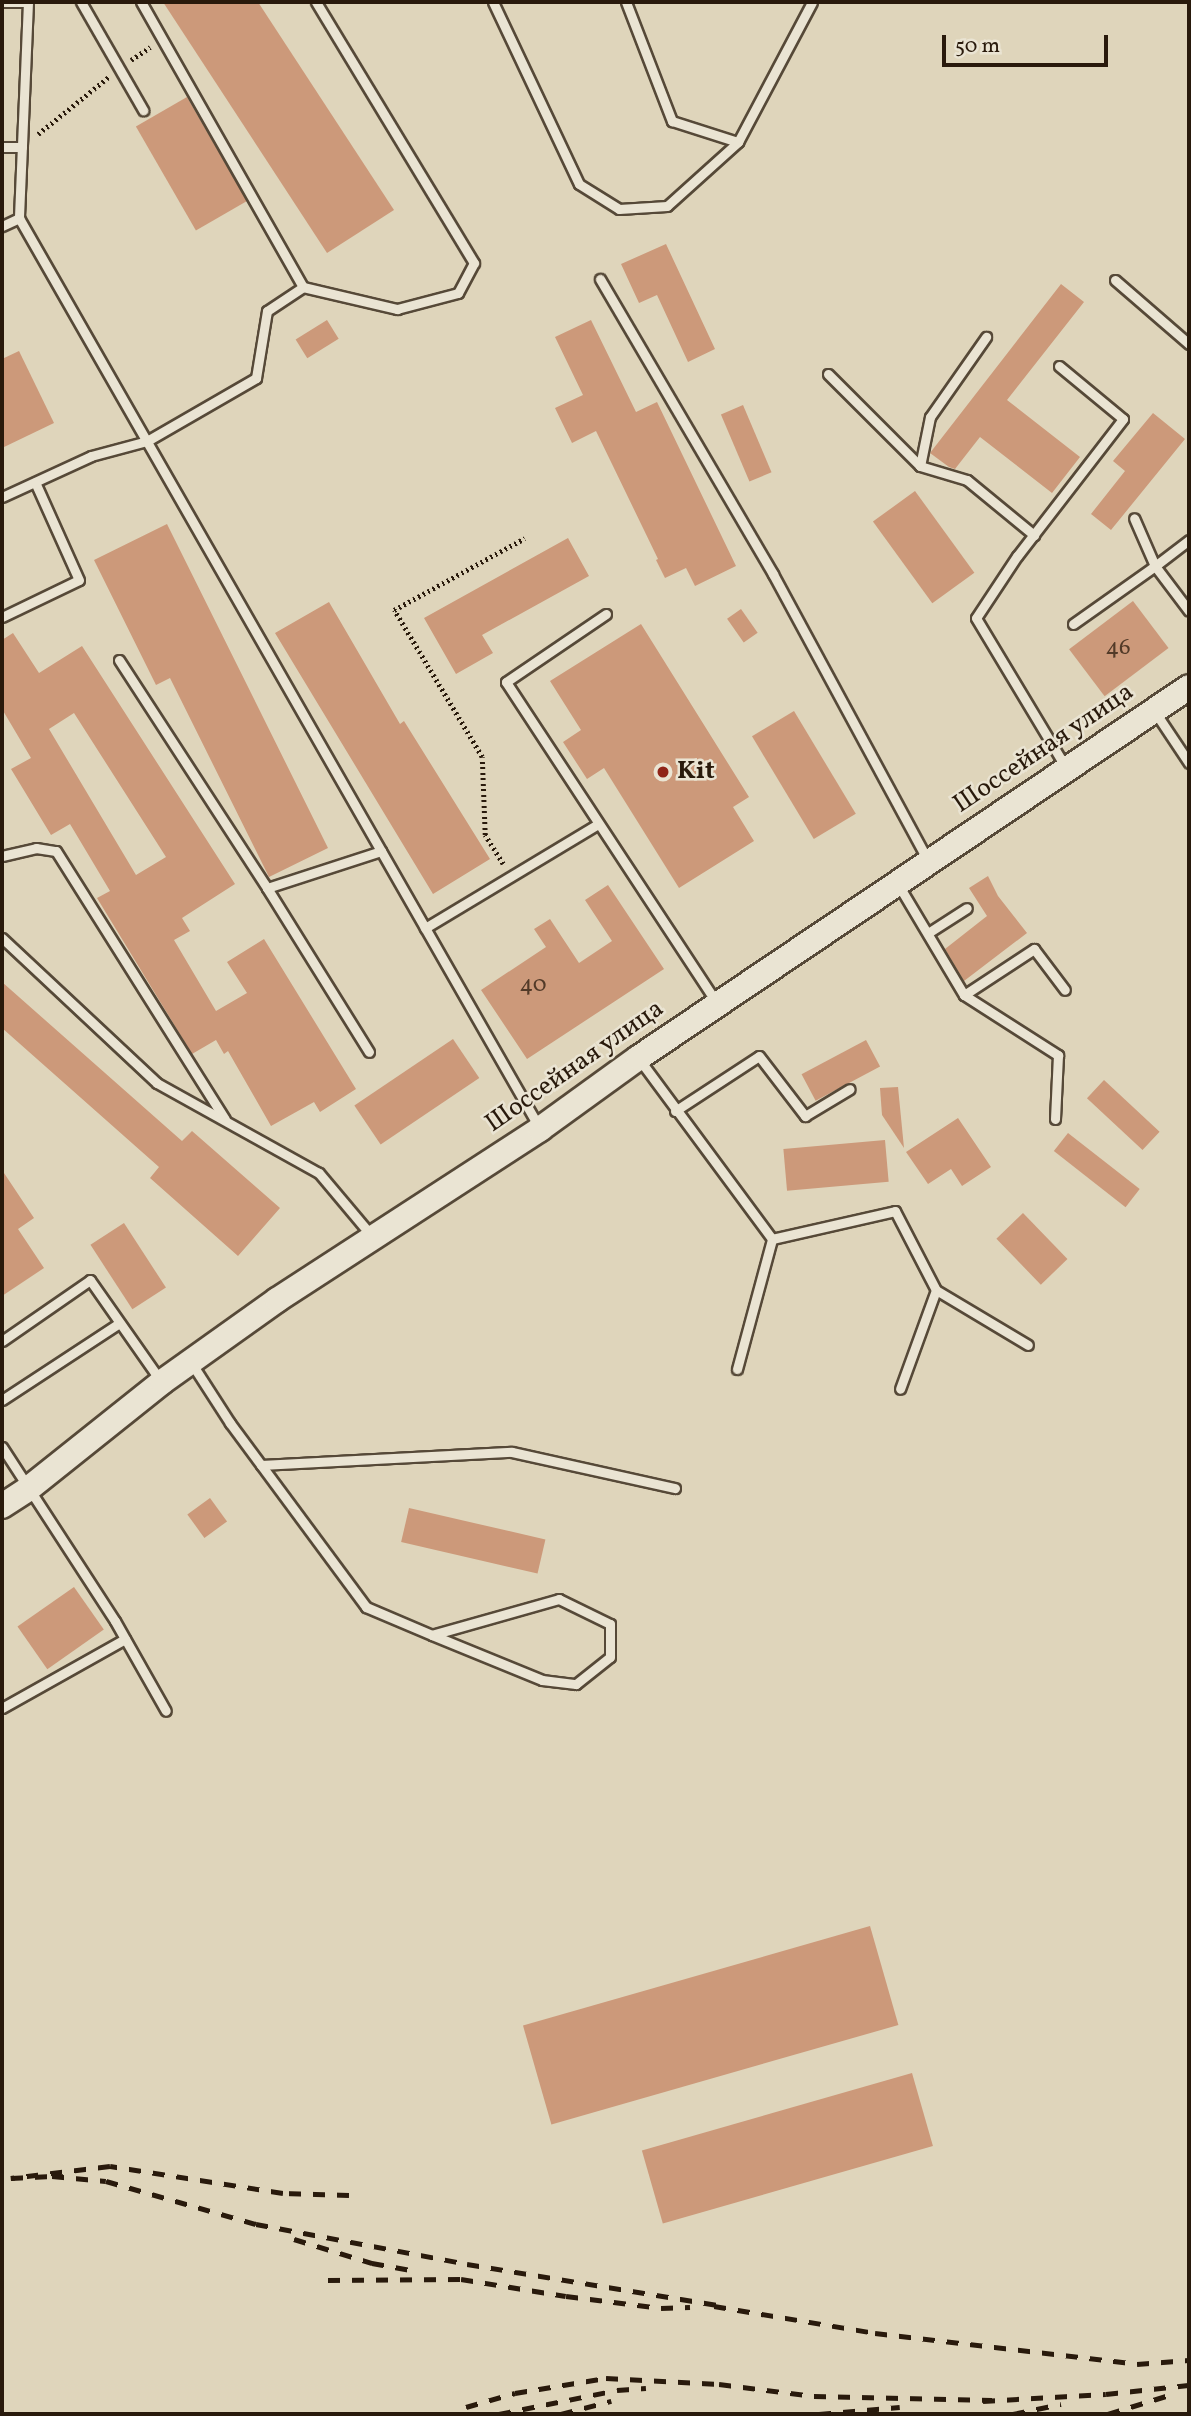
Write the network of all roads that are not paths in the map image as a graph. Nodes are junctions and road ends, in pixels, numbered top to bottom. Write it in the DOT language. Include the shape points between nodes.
graph roads {
  1 [pos="2,2"];
  2 [pos="28,2"];
  3 [pos="81,2"];
  4 [pos="141,2"];
  5 [pos="316,2"];
  6 [pos="493,2"];
  7 [pos="626,2"];
  8 [pos="812,2"];
  9 [pos="144,110"];
  10 [pos="738,142"];
  11 [pos="2,147"];
  12 [pos="22,147"];
  13 [pos="19,218"];
  14 [pos="2,226"];
  15 [pos="600,279"];
  16 [pos="1115,281"];
  17 [pos="303,287"];
  18 [pos="986,337"];
  19 [pos="1189,344"];
  20 [pos="1059,366"];
  21 [pos="828,374"];
  22 [pos="147,441"];
  23 [pos="920,466"];
  24 [pos="35,482"];
  25 [pos="2,497"];
  26 [pos="1134,518"];
  27 [pos="1034,535"];
  28 [pos="1189,540"];
  29 [pos="1155,566"];
  30 [pos="1189,611"];
  31 [pos="606,614"];
  32 [pos="2,617"];
  33 [pos="1073,624"];
  34 [pos="119,660"];
  35 [pos="1189,687"];
  36 [pos="1154,711"];
  37 [pos="1189,763"];
  38 [pos="1067,770"];
  39 [pos="598,824"];
  40 [pos="381,851"];
  41 [pos="2,856"];
  42 [pos="929,863"];
  43 [pos="898,885"];
  44 [pos="267,888"];
  45 [pos="967,908"];
  46 [pos="425,928"];
  47 [pos="928,933"];
  48 [pos="2,938"];
  49 [pos="1065,990"];
  50 [pos="964,995"];
  51 [pos="718,1004"];
  52 [pos="369,1052"];
  53 [pos="638,1058"];
  54 [pos="850,1089"];
  55 [pos="675,1111"];
  56 [pos="1055,1119"];
  57 [pos="226,1121"];
  58 [pos="540,1129"];
  59 [pos="372,1236"];
  60 [pos="772,1239"];
  61 [pos="936,1290"];
  62 [pos="118,1323"];
  63 [pos="2,1341"];
  64 [pos="1028,1345"];
  65 [pos="191,1362"];
  66 [pos="737,1369"];
  67 [pos="162,1382"];
  68 [pos="900,1389"];
  69 [pos="2,1400"];
  70 [pos="2,1447"];
  71 [pos="261,1465"];
  72 [pos="675,1488"];
  73 [pos="28,1489"];
  74 [pos="2,1506"];
  75 [pos="432,1634"];
  76 [pos="125,1639"];
  77 [pos="2,1708"];
  78 [pos="166,1712"];
  1 -- 2 [label="lane"];
  2 -- 12 [label="lane"];
  3 -- 9 [label="lane"];
  4 -- 17 [label="lane"];
  5 -- 17 [label="lane" via="474,263 458,292 397,309"];
  6 -- 10 [label="lane" via="579,184 619,209 667,206"];
  7 -- 10 [label="lane" via="672,121"];
  8 -- 10 [label="lane"];
  11 -- 12 [label="lane"];
  12 -- 13 [label="lane"];
  13 -- 14 [label="lane"];
  13 -- 22 [label="lane"];
  15 -- 42 [label="lane" via="773,574"];
  16 -- 19 [label="lane"];
  17 -- 22 [label="lane" via="267,311 256,378"];
  18 -- 23 [label="lane" via="930,417"];
  20 -- 27 [label="lane" via="1123,419"];
  21 -- 23 [label="lane"];
  22 -- 24 [label="lane" via="91,456"];
  22 -- 40 [label="lane"];
  23 -- 27 [label="lane" via="967,480"];
  24 -- 25 [label="lane"];
  24 -- 32 [label="lane" via="79,580"];
  26 -- 29 [label="lane"];
  27 -- 38 [label="lane" via="976,618"];
  28 -- 29 [label="lane"];
  29 -- 30 [label="lane"];
  29 -- 33 [label="lane"];
  31 -- 39 [label="lane" via="506,682"];
  34 -- 44 [label="lane"];
  35 -- 36 [label="main road, Шоссейная улица"];
  36 -- 37 [label="lane"];
  36 -- 38 [label="main road, Шоссейная улица"];
  38 -- 42 [label="main road, Шоссейная улица"];
  39 -- 46 [label="lane"];
  39 -- 51 [label="lane"];
  40 -- 44 [label="lane"];
  40 -- 46 [label="lane"];
  41 -- 57 [label="lane" via="36,848 56,851"];
  42 -- 43 [label="main road, Шоссейная улица"];
  43 -- 47 [label="lane"];
  43 -- 51 [label="main road, Шоссейная улица"];
  44 -- 52 [label="lane"];
  45 -- 47 [label="lane"];
  46 -- 58 [label="lane"];
  47 -- 50 [label="lane"];
  48 -- 57 [label="lane" via="157,1083"];
  49 -- 50 [label="lane" via="1034,949"];
  50 -- 56 [label="lane" via="1058,1055"];
  51 -- 53 [label="main road, Шоссейная улица"];
  53 -- 55 [label="lane"];
  53 -- 58 [label="main road, Шоссейная улица"];
  54 -- 55 [label="lane" via="805,1116 759,1056"];
  55 -- 60 [label="lane"];
  57 -- 59 [label="lane" via="320,1172"];
  58 -- 59 [label="main road, Шоссейная улица"];
  59 -- 65 [label="main road, Шоссейная улица"];
  60 -- 61 [label="lane" via="895,1212"];
  60 -- 66 [label="lane"];
  61 -- 64 [label="lane"];
  61 -- 68 [label="lane"];
  62 -- 63 [label="lane" via="90,1280"];
  62 -- 67 [label="lane"];
  62 -- 69 [label="lane"];
  65 -- 67 [label="main road, Шоссейная улица"];
  65 -- 71 [label="lane"];
  67 -- 73 [label="main road, Шоссейная улица"];
  70 -- 73 [label="lane"];
  71 -- 72 [label="lane" via="512,1452"];
  71 -- 75 [label="lane" via="366,1607"];
  73 -- 74 [label="main road, Шоссейная улица"];
  73 -- 76 [label="lane"];
  75 -- 75 [label="lane" via="542,1680 576,1684 610,1657 610,1624 559,1599"];
  76 -- 77 [label="lane"];
  76 -- 78 [label="lane"];
}
